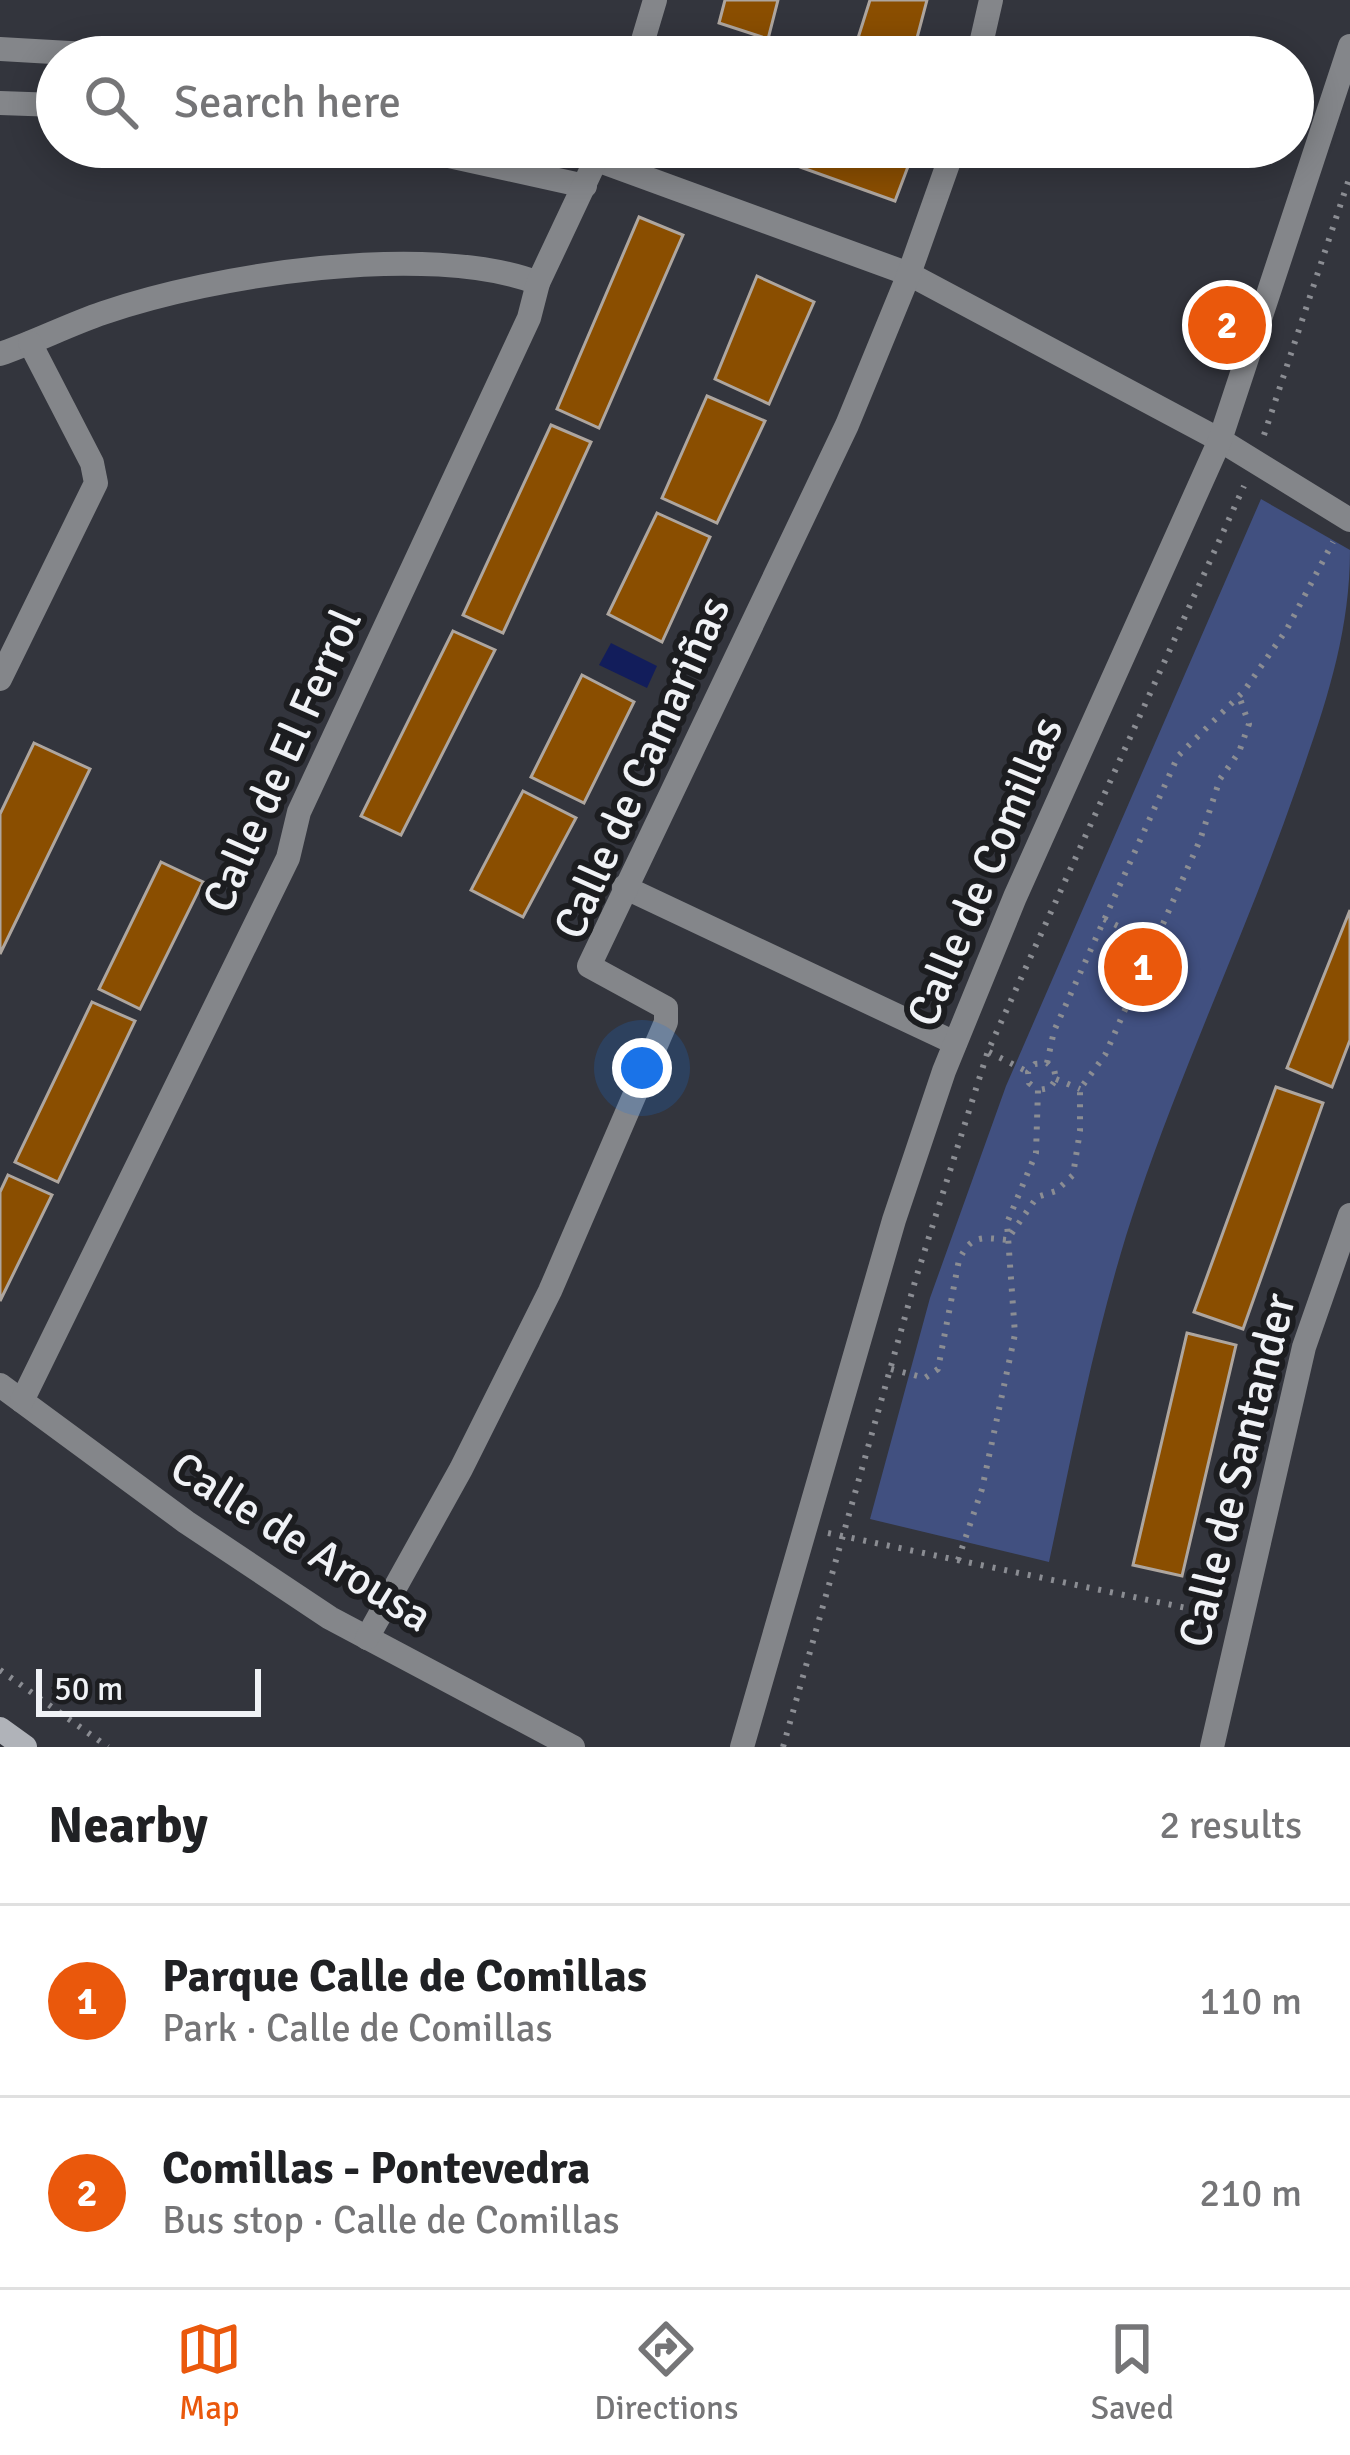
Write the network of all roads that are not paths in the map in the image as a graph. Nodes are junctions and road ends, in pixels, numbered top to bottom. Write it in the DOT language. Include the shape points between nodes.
graph roads {
  1 [pos="655,0"];
  2 [pos="991,0"];
  3 [pos="644,36"];
  4 [pos="983,36"];
  5 [pos="1350,46"];
  6 [pos="0,49"];
  7 [pos="36,51"];
  8 [pos="0,103"];
  9 [pos="36,104"];
  10 [pos="1314,155"];
  11 [pos="503,168"];
  12 [pos="593,168"];
  13 [pos="636,168"];
  14 [pos="946,168"];
  15 [pos="1310,168"];
  16 [pos="584,186"];
  17 [pos="908,274"];
  18 [pos="538,283"];
  19 [pos="30,344"];
  20 [pos="0,354"];
  21 [pos="1220,440"];
  22 [pos="1348,519"];
  23 [pos="0,679"];
  24 [pos="624,886"];
  25 [pos="955,1043"];
  26 [pos="1350,1215"];
  27 [pos="0,1385"];
  28 [pos="22,1402"];
  29 [pos="367,1638"];
  30 [pos="0,1730"];
  31 [pos="25,1747"];
  32 [pos="572,1747"];
  33 [pos="742,1747"];
  34 [pos="1212,1747"];
  1 -- 3 [label="street"];
  2 -- 4 [label="street"];
  5 -- 10 [label="street, Calle de Comillas"];
  6 -- 7 [label="street"];
  8 -- 9 [label="street"];
  11 -- 16 [label="street"];
  12 -- 16 [label="street, Calle de El Ferrol"];
  13 -- 17 [label="street"];
  14 -- 17 [label="street, Calle de Camariñas"];
  15 -- 21 [label="street, Calle de Comillas"];
  16 -- 18 [label="street, Calle de El Ferrol"];
  17 -- 21 [label="street"];
  17 -- 24 [label="street, Calle de Camariñas" via="847,425"];
  18 -- 19 [label="street" via="460,268 320,268 173,292"];
  18 -- 28 [label="street, Calle de El Ferrol" via="529,318 299,812 288,858"];
  19 -- 20 [label="street"];
  19 -- 23 [label="street" via="96,483"];
  21 -- 22 [label="street"];
  21 -- 25 [label="street, Calle de Comillas"];
  24 -- 25 [label="street"];
  24 -- 29 [label="street, Calle de Camariñas" via="589,966 666,1008 666,1022 550,1291"];
  25 -- 33 [label="street, Calle de Comillas" via="894,1220"];
  26 -- 34 [label="street, Calle de Santander" via="1304,1347"];
  27 -- 28 [label="street, Calle de Arousa"];
  28 -- 29 [label="street, Calle de Arousa"];
  29 -- 32 [label="street, Calle de Arousa"];
  30 -- 31 [label="street"];
}
